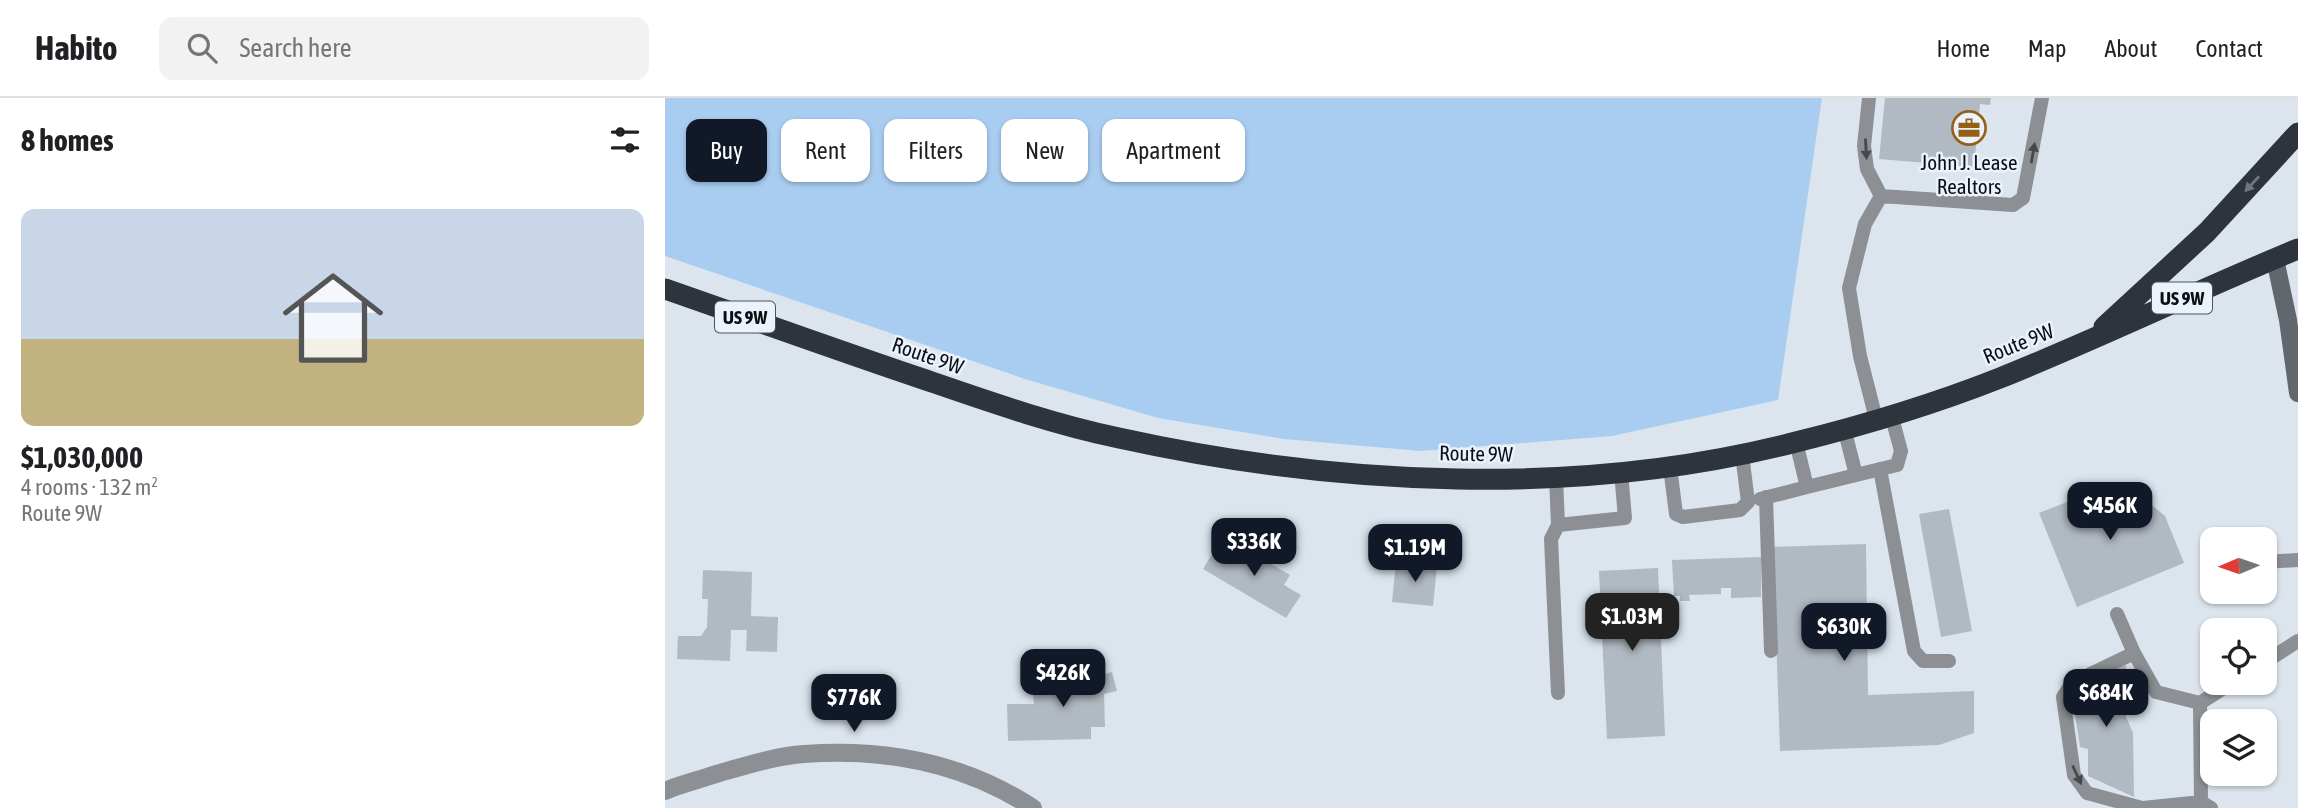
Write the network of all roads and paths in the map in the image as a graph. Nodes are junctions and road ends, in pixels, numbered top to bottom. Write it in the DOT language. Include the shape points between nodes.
graph roads {
  1 [pos="1869,98"];
  2 [pos="2042,98"];
  3 [pos="2298,134"];
  4 [pos="1881,196"];
  5 [pos="2298,250"];
  6 [pos="2275,259"];
  7 [pos="665,289"];
  8 [pos="2090,340"];
  9 [pos="2298,393"];
  10 [pos="1884,417"];
  11 [pos="1845,428"];
  12 [pos="1796,442"];
  13 [pos="1742,454"];
  14 [pos="1669,467"];
  15 [pos="1880,469"];
  16 [pos="1621,472"];
  17 [pos="1856,475"];
  18 [pos="1556,477"];
  19 [pos="1807,487"];
  20 [pos="1766,497"];
  21 [pos="1748,502"];
  22 [pos="1558,524"];
  23 [pos="2298,560"];
  24 [pos="2277,561"];
  25 [pos="2117,614"];
  26 [pos="2298,641"];
  27 [pos="1771,652"];
  28 [pos="2134,653"];
  29 [pos="2277,654"];
  30 [pos="1949,661"];
  31 [pos="1558,693"];
  32 [pos="2213,695"];
  33 [pos="2200,703"];
  34 [pos="665,791"];
  35 [pos="2206,805"];
  36 [pos="1033,808"];
  37 [pos="2143,808"];
  1 -- 4 [label="lane, one-way" via="1864,146 1867,169"];
  4 -- 2 [label="lane, one-way" via="2013,205 2023,198"];
  3 -- 8 [label="highway, one-way" via="2207,232"];
  4 -- 10 [label="lane" via="1865,224 1849,288 1860,356"];
  5 -- 6 [label="highway, US 9W"];
  6 -- 8 [label="highway, Route 9W / US 9W"];
  6 -- 9 [label="main road"];
  7 -- 18 [label="highway, Route 9W / US 9W" via="988,401 1117,438 1292,467 1390,476"];
  8 -- 10 [label="highway, Route 9W / US 9W" via="1997,379"];
  10 -- 11 [label="highway, Route 9W"];
  10 -- 15 [label="lane" via="1901,452 1897,465"];
  11 -- 12 [label="highway, Route 9W"];
  11 -- 17 [label="lane"];
  12 -- 13 [label="highway, Route 9W"];
  12 -- 19 [label="lane"];
  13 -- 14 [label="highway, Route 9W"];
  13 -- 21 [label="lane"];
  14 -- 16 [label="highway, Route 9W"];
  14 -- 21 [label="lane" via="1676,514 1740,510"];
  15 -- 17 [label="lane"];
  15 -- 30 [label="lane" via="1914,651 1923,661"];
  16 -- 18 [label="highway, Route 9W"];
  16 -- 22 [label="lane" via="1625,518"];
  17 -- 19 [label="lane"];
  18 -- 22 [label="lane"];
  19 -- 20 [label="lane"];
  20 -- 21 [label="lane"];
  20 -- 27 [label="lane"];
  22 -- 31 [label="lane" via="1551,538"];
  23 -- 24 [label="lane"];
  25 -- 28 [label="lane"];
  26 -- 29 [label="lane"];
  28 -- 33 [label="lane" via="2156,692"];
  28 -- 37 [label="lane, one-way" via="2072,683 2063,697 2074,775 2087,793"];
  32 -- 33 [label="lane"];
  33 -- 35 [label="lane"];
  34 -- 36 [label="street" via="759,761 802,754 890,755 939,764"];
  35 -- 37 [label="lane"];
}
